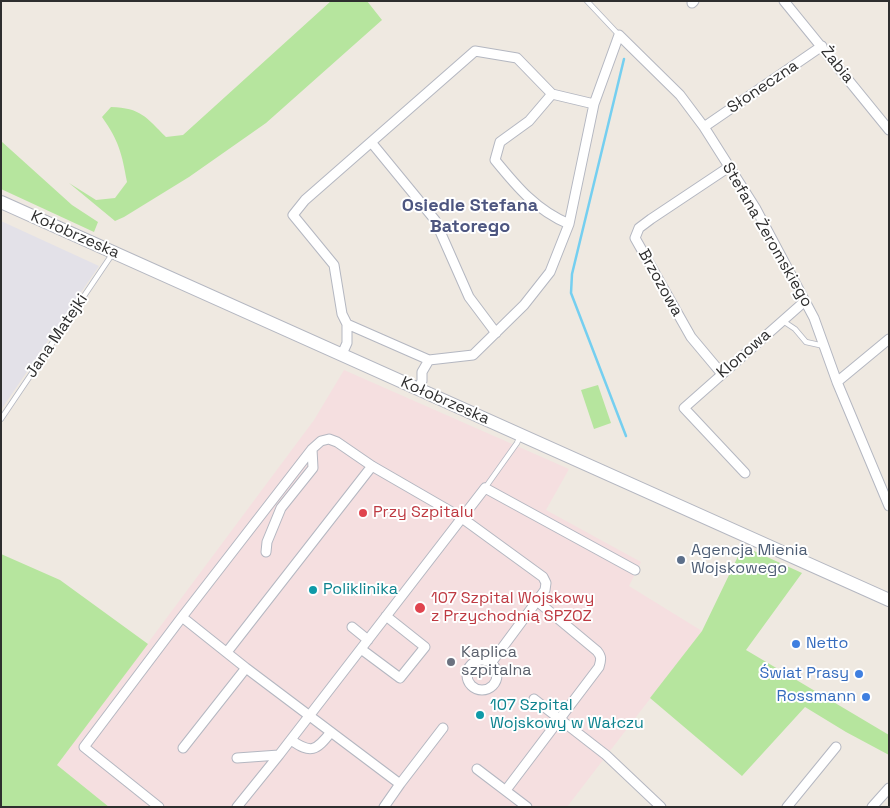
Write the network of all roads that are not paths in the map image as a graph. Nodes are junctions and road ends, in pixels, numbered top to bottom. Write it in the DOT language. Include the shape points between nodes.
graph roads {
  1 [pos="587,1"];
  2 [pos="784,1"];
  3 [pos="618,35"];
  4 [pos="822,46"];
  5 [pos="552,94"];
  6 [pos="594,104"];
  7 [pos="889,112"];
  8 [pos="881,120"];
  9 [pos="704,127"];
  10 [pos="889,130"];
  11 [pos="371,142"];
  12 [pos="729,167"];
  13 [pos="1,202"];
  14 [pos="568,224"];
  15 [pos="113,252"];
  16 [pos="805,301"];
  17 [pos="782,320"];
  18 [pos="347,324"];
  19 [pos="496,333"];
  20 [pos="889,339"];
  21 [pos="825,346"];
  22 [pos="342,354"];
  23 [pos="429,360"];
  24 [pos="722,374"];
  25 [pos="837,382"];
  26 [pos="418,389"];
  27 [pos="1,419"];
  28 [pos="521,435"];
  29 [pos="312,449"];
  30 [pos="372,466"];
  31 [pos="745,473"];
  32 [pos="485,488"];
  33 [pos="889,506"];
  34 [pos="462,518"];
  35 [pos="266,552"];
  36 [pos="635,570"];
  37 [pos="537,600"];
  38 [pos="889,600"];
  39 [pos="182,616"];
  40 [pos="386,616"];
  41 [pos="352,627"];
  42 [pos="368,640"];
  43 [pos="361,650"];
  44 [pos="227,652"];
  45 [pos="491,663"];
  46 [pos="246,668"];
  47 [pos="534,699"];
  48 [pos="309,716"];
  49 [pos="560,719"];
  50 [pos="443,728"];
  51 [pos="331,732"];
  52 [pos="290,740"];
  53 [pos="836,747"];
  54 [pos="183,748"];
  55 [pos="279,755"];
  56 [pos="237,758"];
  57 [pos="478,769"];
  58 [pos="400,784"];
  59 [pos="889,788"];
  60 [pos="506,790"];
  61 [pos="159,807"];
  62 [pos="238,807"];
  63 [pos="384,807"];
  64 [pos="527,807"];
  65 [pos="661,807"];
  66 [pos="787,807"];
  67 [pos="872,807"];
  1 -- 3 [label="lane, Stefana Żeromskiego"];
  2 -- 4 [label="street, Żabia"];
  3 -- 6 [label="street"];
  3 -- 9 [label="street, Stefana Żeromskiego" via="680,95"];
  4 -- 8 [label="street, Żabia"];
  4 -- 9 [label="street, Słoneczna"];
  5 -- 6 [label="street"];
  5 -- 11 [label="street" via="517,58 475,51"];
  5 -- 14 [label="street" via="529,120 500,142 495,160 518,189 551,216"];
  6 -- 14 [label="street"];
  7 -- 8 [label="street"];
  8 -- 10 [label="street, Żabia"];
  9 -- 12 [label="street, Stefana Żeromskiego"];
  11 -- 18 [label="street" via="305,200 293,215 334,265 342,314"];
  11 -- 19 [label="street" via="435,220 469,297"];
  12 -- 16 [label="street, Stefana Żeromskiego" via="756,209"];
  12 -- 24 [label="street, Brzozowa" via="639,228 635,238 691,337"];
  13 -- 15 [label="main road, Kołobrzeska"];
  14 -- 19 [label="street" via="550,272"];
  15 -- 22 [label="main road, Kołobrzeska"];
  15 -- 27 [label="lane, Jana Matejki"];
  16 -- 17 [label="street, Klonowa"];
  16 -- 21 [label="street, Stefana Żeromskiego"];
  17 -- 21 [label="lane" via="806,342"];
  17 -- 24 [label="street, Klonowa"];
  18 -- 22 [label="street" via="347,343"];
  18 -- 23 [label="street"];
  19 -- 23 [label="street" via="473,355"];
  20 -- 25 [label="street"];
  21 -- 25 [label="street, Stefana Żeromskiego"];
  22 -- 26 [label="main road, Kołobrzeska"];
  23 -- 26 [label="street"];
  24 -- 31 [label="street, Klonowa" via="684,408"];
  25 -- 33 [label="street, Stefana Żeromskiego"];
  26 -- 28 [label="main road, Kołobrzeska"];
  28 -- 32 [label="lane"];
  28 -- 38 [label="main road, Kołobrzeska"];
  29 -- 30 [label="street" via="329,439"];
  29 -- 35 [label="street" via="313,468 281,508"];
  29 -- 39 [label="street"];
  30 -- 34 [label="street"];
  30 -- 44 [label="street"];
  32 -- 34 [label="street"];
  32 -- 36 [label="street"];
  34 -- 37 [label="street" via="543,576 545,590"];
  34 -- 40 [label="street"];
  37 -- 45 [label="street"];
  37 -- 49 [label="street" via="601,656 599,667"];
  39 -- 44 [label="street"];
  39 -- 61 [label="street" via="84,747"];
  40 -- 42 [label="street"];
  40 -- 43 [label="street" via="425,647 400,678"];
  41 -- 42 [label="street"];
  42 -- 43 [label="street"];
  43 -- 48 [label="street"];
  44 -- 46 [label="street"];
  46 -- 48 [label="street"];
  46 -- 54 [label="street"];
  47 -- 49 [label="street"];
  48 -- 51 [label="street"];
  48 -- 52 [label="street"];
  49 -- 60 [label="street"];
  49 -- 65 [label="street"];
  50 -- 58 [label="street"];
  51 -- 52 [label="street" via="322,744 309,750"];
  51 -- 58 [label="street"];
  52 -- 55 [label="street"];
  53 -- 66 [label="street"];
  55 -- 56 [label="street"];
  55 -- 62 [label="street"];
  57 -- 60 [label="street"];
  58 -- 63 [label="street"];
  59 -- 67 [label="street"];
  60 -- 64 [label="street"];
}
